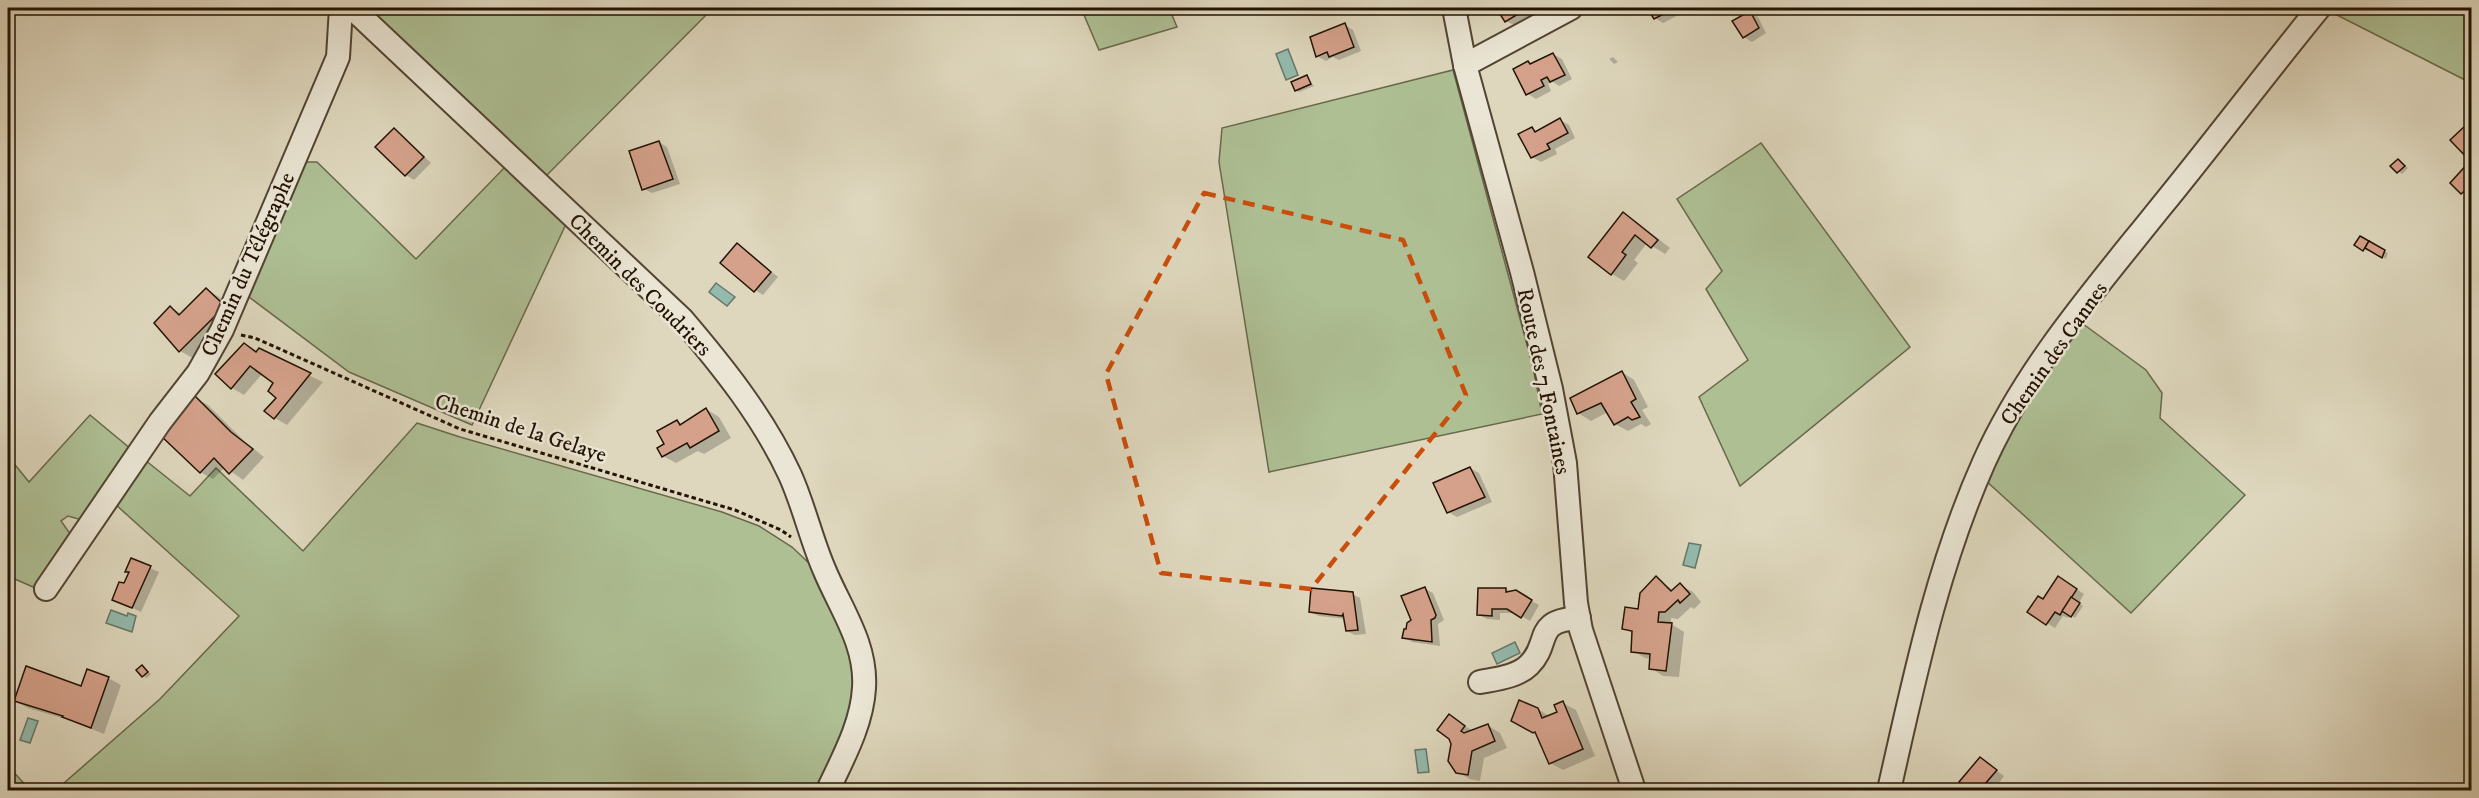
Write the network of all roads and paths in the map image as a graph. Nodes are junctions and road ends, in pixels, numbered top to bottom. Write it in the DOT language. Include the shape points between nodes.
graph roads {
  1 [pos="341,8"];
  2 [pos="351,8"];
  3 [pos="1454,8"];
  4 [pos="1571,8"];
  5 [pos="2319,8"];
  6 [pos="1465,65"];
  7 [pos="222,330"];
  8 [pos="782,530"];
  9 [pos="45,589"];
  10 [pos="1579,618"];
  11 [pos="1480,682"];
  12 [pos="828,790"];
  13 [pos="1634,790"];
  14 [pos="1889,790"];
  1 -- 7 [label="street, Chemin du Télégraphe" via="338,57"];
  2 -- 12 [label="street, Chemin des Coudriers" via="682,319 752,409 790,475 824,568 857,640 863,665 863,701 857,725"];
  3 -- 6 [label="street, Route des 7 Fontaines"];
  4 -- 6 [label="street"];
  5 -- 14 [label="street, Chemin des Cannes" via="2082,306 2002,425 1949,549"];
  6 -- 10 [label="street, Route des 7 Fontaines" via="1551,389 1564,463"];
  7 -- 8 [label="path, Chemin de la Gelaye" via="255,338 460,429 735,510"];
  7 -- 9 [label="street, Chemin du Télégraphe" via="198,373"];
  10 -- 11 [label="street" via="1564,619 1548,627 1535,658 1522,670"];
  10 -- 13 [label="street, Route des 7 Fontaines"];
}
